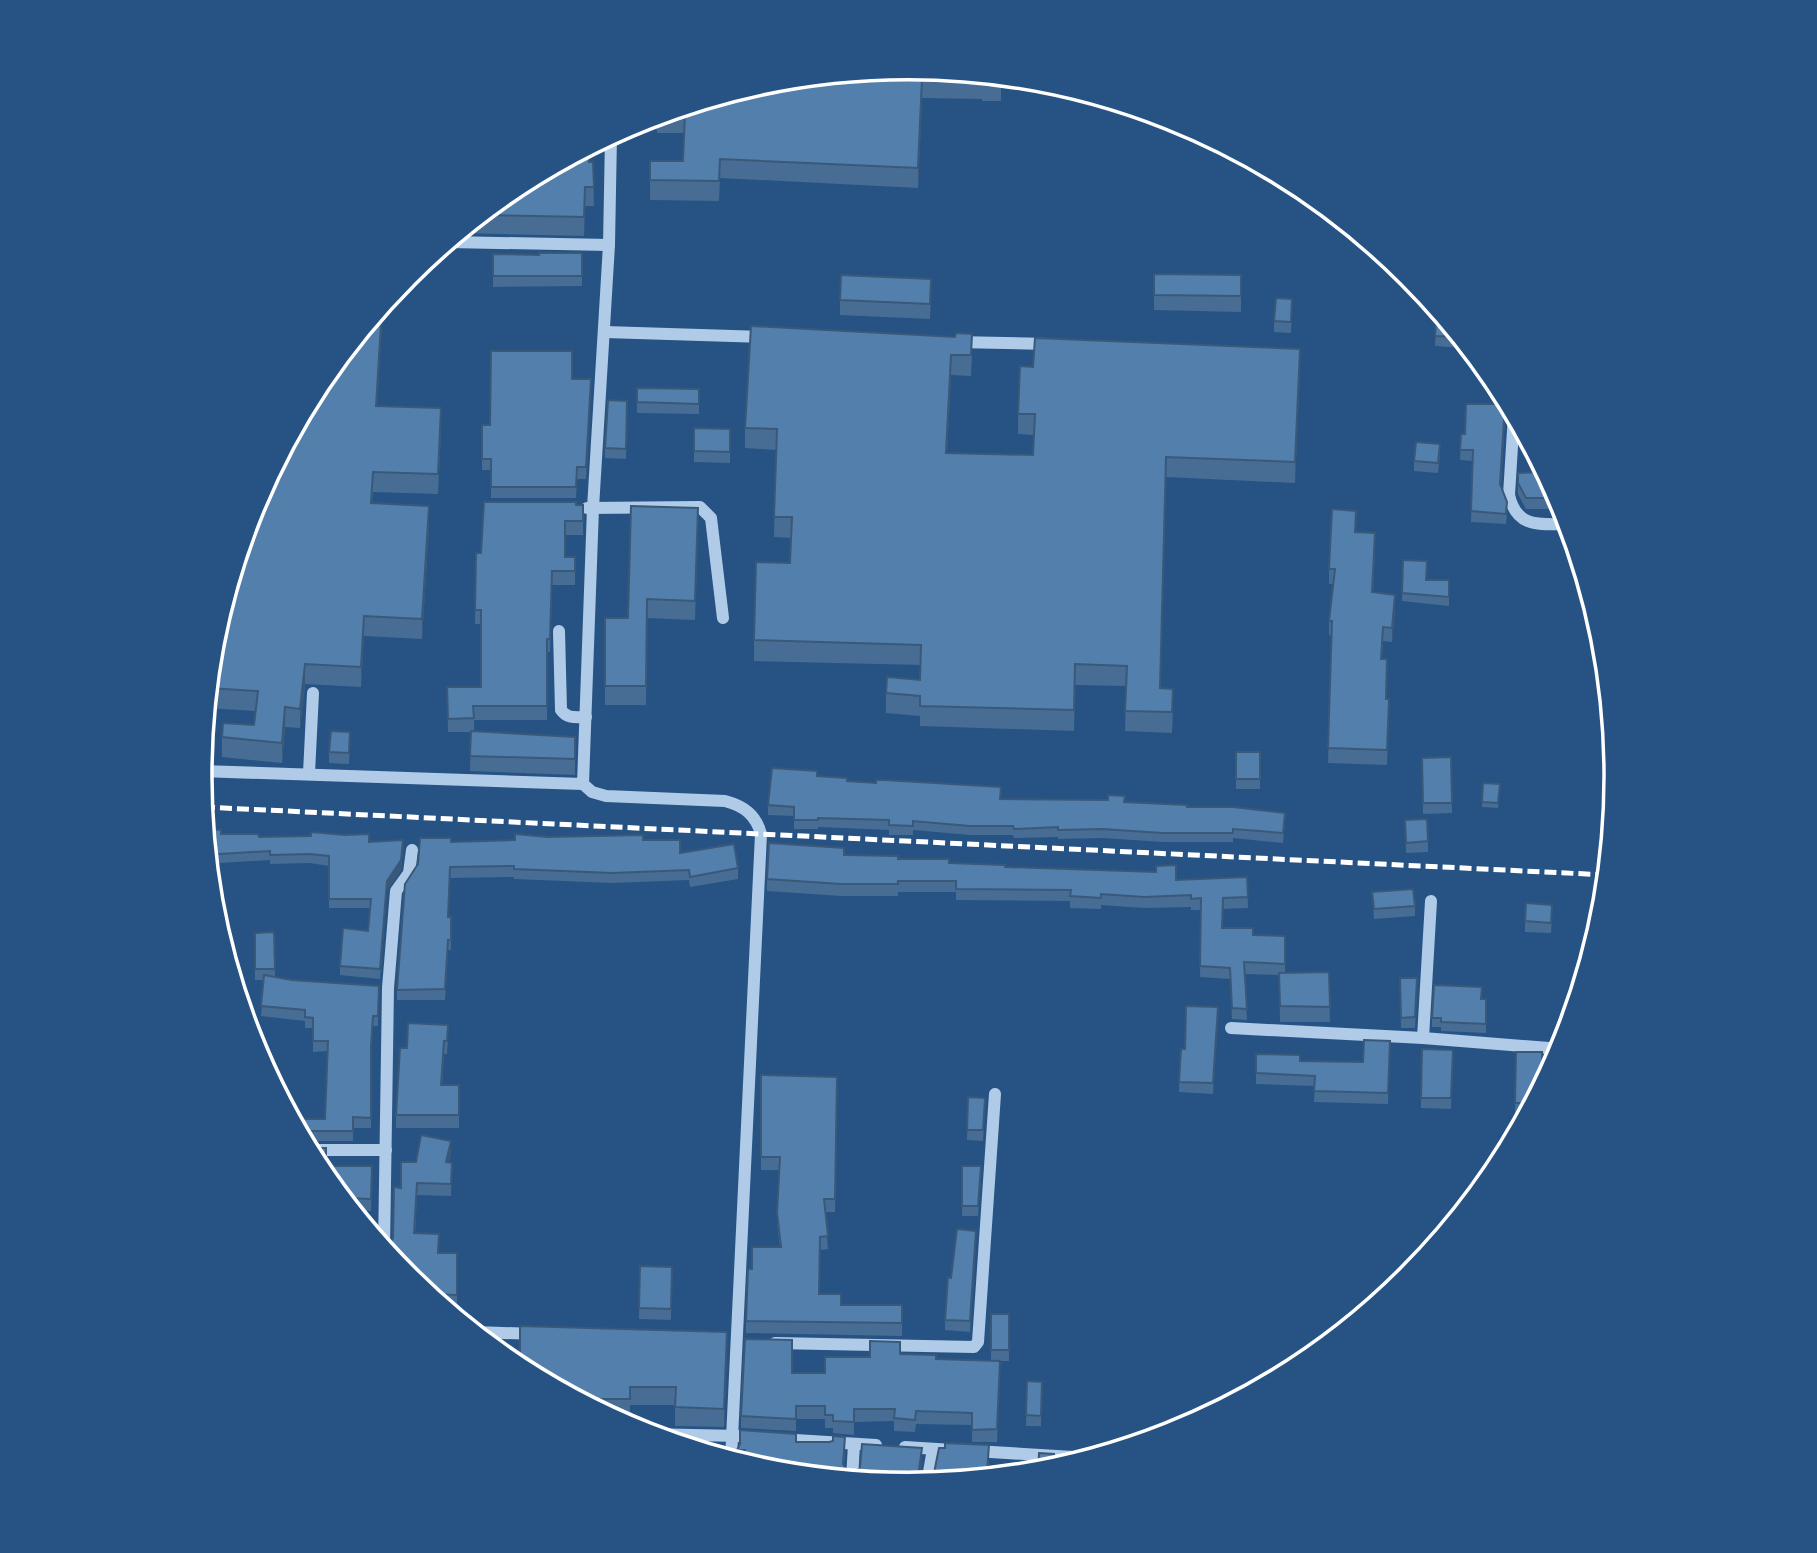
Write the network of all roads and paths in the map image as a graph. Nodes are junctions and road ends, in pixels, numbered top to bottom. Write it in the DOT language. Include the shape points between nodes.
graph roads {
  1 [pos="611,147"];
  2 [pos="463,242"];
  3 [pos="610,244"];
  4 [pos="605,332"];
  5 [pos="785,337"];
  6 [pos="938,341"];
  7 [pos="1063,345"];
  8 [pos="1513,432"];
  9 [pos="568,508"];
  10 [pos="593,508"];
  11 [pos="1557,523"];
  12 [pos="723,618"];
  13 [pos="559,631"];
  14 [pos="313,693"];
  15 [pos="586,717"];
  16 [pos="212,771"];
  17 [pos="309,773"];
  18 [pos="583,784"];
  19 [pos="412,850"];
  20 [pos="1430,901"];
  21 [pos="1231,1028"];
  22 [pos="1423,1038"];
  23 [pos="1550,1048"];
  24 [pos="995,1094"];
  25 [pos="322,1150"];
  26 [pos="386,1150"];
  27 [pos="384,1234"];
  28 [pos="490,1333"];
  29 [pos="557,1335"];
  30 [pos="722,1342"];
  31 [pos="736,1342"];
  32 [pos="750,1342"];
  33 [pos="764,1343"];
  34 [pos="732,1436"];
  35 [pos="687,1437"];
  36 [pos="854,1444"];
  37 [pos="933,1449"];
  38 [pos="731,1450"];
  39 [pos="1057,1456"];
  40 [pos="853,1470"];
  41 [pos="929,1472"];
  1 -- 3 [label="street"];
  2 -- 3 [label="street"];
  3 -- 4 [label="street"];
  4 -- 5 [label="street"];
  4 -- 10 [label="street"];
  6 -- 7 [label="street"];
  8 -- 11 [label="street" via="1512,507 1528,522"];
  9 -- 10 [label="street"];
  10 -- 12 [label="street" via="700,507 711,518"];
  10 -- 15 [label="street"];
  13 -- 15 [label="street" via="561,710 571,717"];
  14 -- 17 [label="street"];
  15 -- 18 [label="street"];
  16 -- 17 [label="street"];
  17 -- 18 [label="street"];
  18 -- 31 [label="street" via="606,796 725,801 738,804 758,821 761,834"];
  19 -- 26 [label="street" via="411,869 396,891 382,988"];
  20 -- 22 [label="street"];
  21 -- 22 [label="street"];
  22 -- 23 [label="street"];
  24 -- 33 [label="street" via="978,1342 974,1347"];
  25 -- 26 [label="street"];
  26 -- 27 [label="street"];
  28 -- 29 [label="street"];
  30 -- 31 [label="street"];
  31 -- 32 [label="street"];
  31 -- 34 [label="street"];
  34 -- 35 [label="street"];
  34 -- 36 [label="street"];
  34 -- 38 [label="street"];
  36 -- 37 [label="street"];
  36 -- 40 [label="street"];
  37 -- 39 [label="street"];
  37 -- 41 [label="street"];
}
